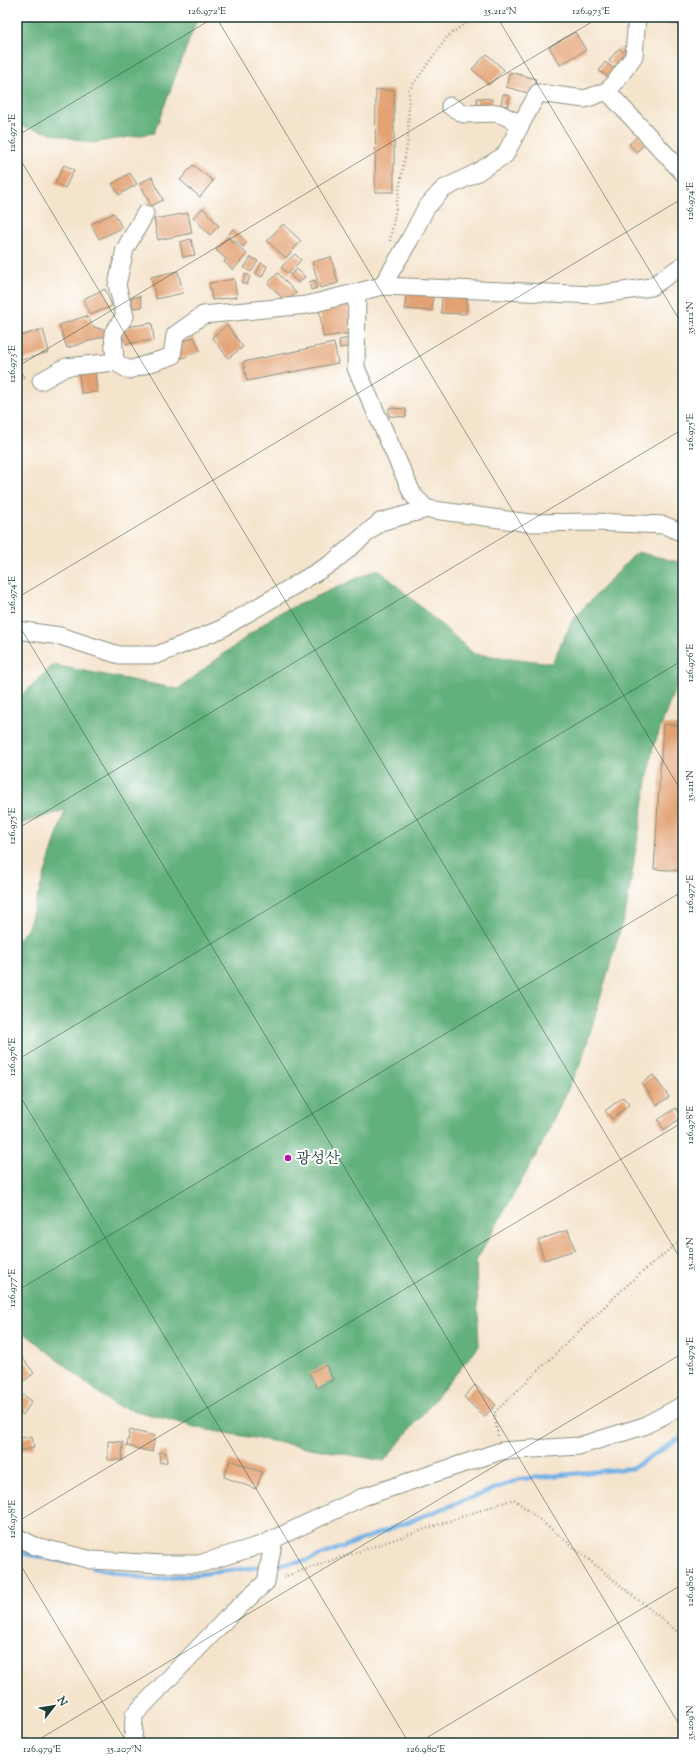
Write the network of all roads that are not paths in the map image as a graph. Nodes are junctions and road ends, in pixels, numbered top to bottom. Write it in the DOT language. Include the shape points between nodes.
graph roads {
  1 [pos="637,17"];
  2 [pos="607,91"];
  3 [pos="450,106"];
  4 [pos="521,124"];
  5 [pos="683,173"];
  6 [pos="145,214"];
  7 [pos="683,265"];
  8 [pos="382,286"];
  9 [pos="357,293"];
  10 [pos="115,362"];
  11 [pos="41,381"];
  12 [pos="427,509"];
  13 [pos="683,533"];
  14 [pos="17,630"];
  15 [pos="683,1405"];
  16 [pos="17,1537"];
  17 [pos="274,1539"];
  18 [pos="133,1743"];
  1 -- 2 [label="street" via="634,56"];
  2 -- 4 [label="street" via="585,99 538,93"];
  2 -- 5 [label="street"];
  3 -- 4 [label="street" via="464,114 498,113"];
  4 -- 8 [label="street" via="505,155 443,189 426,208"];
  6 -- 10 [label="street" via="125,249 117,286 125,316 112,333"];
  7 -- 8 [label="street" via="651,287 596,295"];
  8 -- 9 [label="street"];
  9 -- 10 [label="street" via="307,305 203,315 175,335 172,356 129,370"];
  9 -- 12 [label="street" via="356,368 413,495"];
  10 -- 11 [label="street" via="66,367"];
  12 -- 13 [label="street" via="529,523 664,525"];
  12 -- 14 [label="street" via="380,522 332,563 221,629 157,655 119,655 60,636"];
  15 -- 17 [label="street" via="644,1426 579,1446 501,1451 363,1497"];
  16 -- 17 [label="street" via="36,1546 92,1560 162,1564 199,1564"];
  17 -- 18 [label="street" via="266,1582 226,1618 134,1715"];
}
